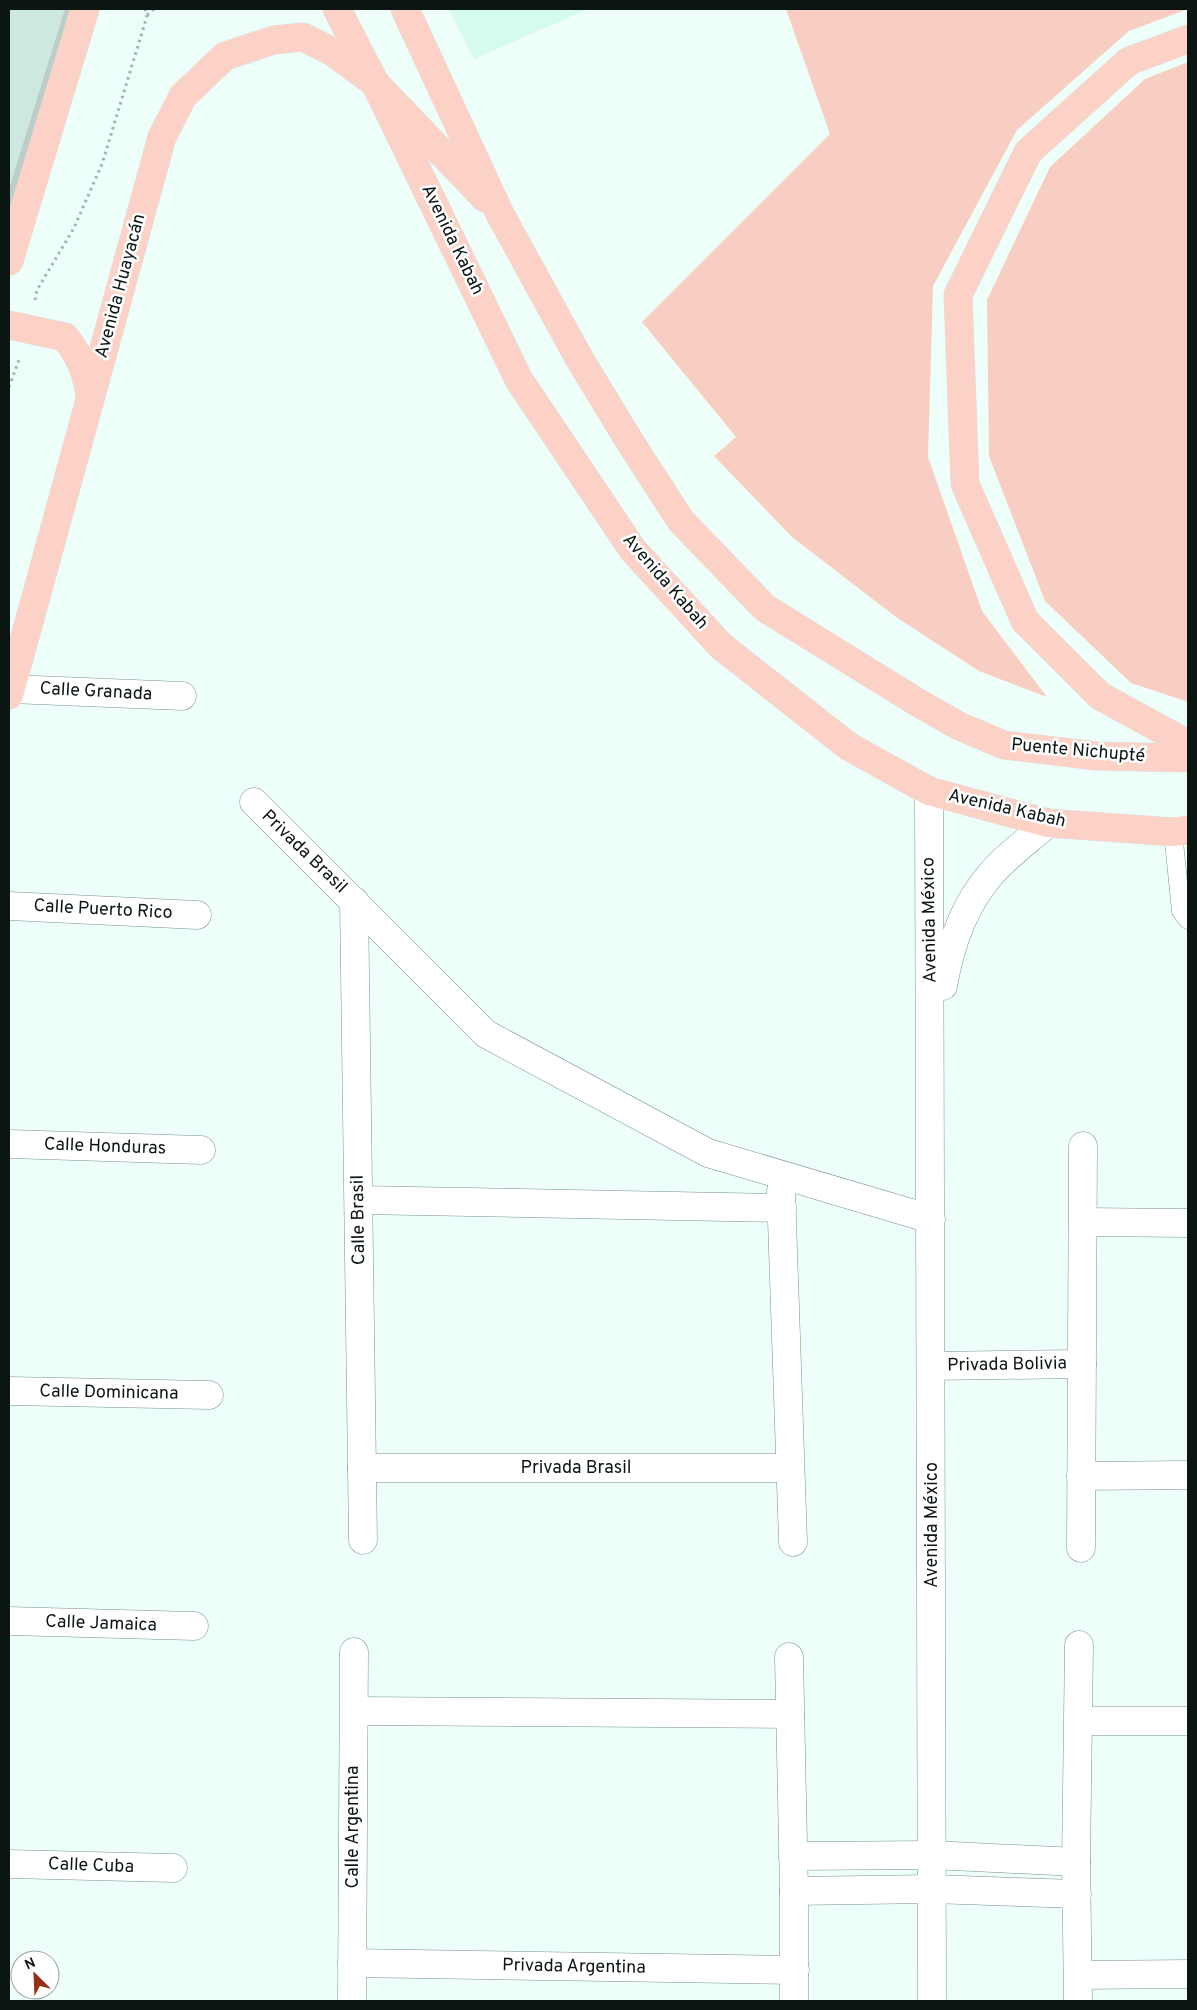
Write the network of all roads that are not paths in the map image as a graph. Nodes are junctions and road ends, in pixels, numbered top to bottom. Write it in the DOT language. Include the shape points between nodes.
graph roads {
  1 [pos="85,9"];
  2 [pos="337,9"];
  3 [pos="405,9"];
  4 [pos="1188,39"];
  5 [pos="375,83"];
  6 [pos="500,214"];
  7 [pos="9,260"];
  8 [pos="19,328"];
  9 [pos="91,398"];
  10 [pos="10,692"];
  11 [pos="182,696"];
  12 [pos="1188,744"];
  13 [pos="1188,758"];
  14 [pos="929,791"];
  15 [pos="254,802"];
  16 [pos="1048,823"];
  17 [pos="1183,832"];
  18 [pos="354,901"];
  19 [pos="9,906"];
  20 [pos="197,915"];
  21 [pos="1188,920"];
  22 [pos="931,1049"];
  23 [pos="9,1144"];
  24 [pos="1083,1146"];
  25 [pos="201,1150"];
  26 [pos="780,1174"];
  27 [pos="359,1200"];
  28 [pos="782,1208"];
  29 [pos="931,1219"];
  30 [pos="1083,1222"];
  31 [pos="1188,1223"];
  32 [pos="1082,1364"];
  33 [pos="931,1366"];
  34 [pos="9,1391"];
  35 [pos="209,1395"];
  36 [pos="362,1468"];
  37 [pos="790,1468"];
  38 [pos="1188,1475"];
  39 [pos="1081,1476"];
  40 [pos="363,1540"];
  41 [pos="793,1542"];
  42 [pos="1081,1548"];
  43 [pos="9,1621"];
  44 [pos="194,1626"];
  45 [pos="1079,1645"];
  46 [pos="354,1652"];
  47 [pos="788,1657"];
  48 [pos="354,1711"];
  49 [pos="790,1714"];
  50 [pos="1079,1721"];
  51 [pos="1188,1722"];
  52 [pos="793,1856"];
  53 [pos="932,1856"];
  54 [pos="1076,1862"];
  55 [pos="9,1864"];
  56 [pos="173,1868"];
  57 [pos="932,1889"];
  58 [pos="794,1891"];
  59 [pos="1077,1894"];
  60 [pos="352,1963"];
  61 [pos="795,1970"];
  62 [pos="1188,1974"];
  63 [pos="1078,1975"];
  64 [pos="352,2001"];
  65 [pos="794,2001"];
  66 [pos="932,2001"];
  67 [pos="1078,2001"];
  1 -- 7 [label="main road"];
  2 -- 5 [label="main road, Avenida Kabah"];
  3 -- 6 [label="main road"];
  4 -- 12 [label="main road" via="1129,61 1028,152 958,295 966,484 1026,620 1100,696"];
  5 -- 6 [label="main road"];
  5 -- 9 [label="main road, Avenida Huayacán" via="333,52 303,38 274,40 225,56 183,96 162,136"];
  5 -- 14 [label="main road, Avenida Kabah" via="520,380 633,550 721,646 848,746"];
  6 -- 13 [label="main road, Puente Nichupté" via="579,358 681,521 765,608 917,702 959,726 1004,745 1096,756"];
  8 -- 9 [label="main road" via="65,337 79,355 88,376"];
  9 -- 10 [label="main road, Avenida Huayacán"];
  10 -- 11 [label="street, Calle Granada"];
  14 -- 16 [label="main road, Avenida Kabah"];
  14 -- 22 [label="street, Avenida México"];
  15 -- 18 [label="street, Privada Brasil"];
  16 -- 17 [label="main road, Avenida Kabah"];
  16 -- 22 [label="street, Avenida México" via="991,874 968,908 949,949"];
  17 -- 21 [label="lane" via="1181,911"];
  18 -- 26 [label="street, Privada Brasil" via="486,1034 708,1153"];
  18 -- 27 [label="street, Calle Brasil"];
  19 -- 20 [label="street, Calle Puerto Rico"];
  22 -- 29 [label="street, Avenida México"];
  23 -- 25 [label="street, Calle Honduras"];
  24 -- 30 [label="street, Privada Bolivia"];
  26 -- 28 [label="street"];
  26 -- 29 [label="street, Privada Brasil"];
  27 -- 28 [label="street"];
  27 -- 36 [label="street, Calle Brasil"];
  28 -- 37 [label="street"];
  29 -- 33 [label="street, Avenida México"];
  30 -- 31 [label="street"];
  30 -- 32 [label="street, Privada Bolivia"];
  32 -- 33 [label="street, Privada Bolivia"];
  32 -- 39 [label="street, Privada Bolivia"];
  33 -- 53 [label="street, Avenida México"];
  34 -- 35 [label="street, Calle Dominicana"];
  36 -- 37 [label="street, Privada Brasil"];
  36 -- 40 [label="street, Calle Brasil"];
  37 -- 41 [label="street"];
  38 -- 39 [label="street"];
  39 -- 42 [label="street, Privada Bolivia"];
  43 -- 44 [label="street, Calle Jamaica"];
  45 -- 50 [label="street"];
  46 -- 48 [label="street, Calle Argentina"];
  47 -- 49 [label="street"];
  48 -- 49 [label="street"];
  48 -- 60 [label="street, Calle Argentina"];
  49 -- 52 [label="street"];
  50 -- 51 [label="street"];
  50 -- 54 [label="street"];
  52 -- 53 [label="street"];
  52 -- 58 [label="street"];
  53 -- 54 [label="street"];
  53 -- 57 [label="street, Avenida México"];
  54 -- 59 [label="street"];
  55 -- 56 [label="street, Calle Cuba"];
  57 -- 58 [label="street"];
  57 -- 59 [label="street"];
  57 -- 66 [label="street, Avenida México"];
  58 -- 61 [label="street"];
  59 -- 63 [label="street"];
  60 -- 61 [label="street, Privada Argentina"];
  60 -- 64 [label="street, Calle Argentina"];
  61 -- 65 [label="street"];
  62 -- 63 [label="street"];
  63 -- 67 [label="street"];
}
